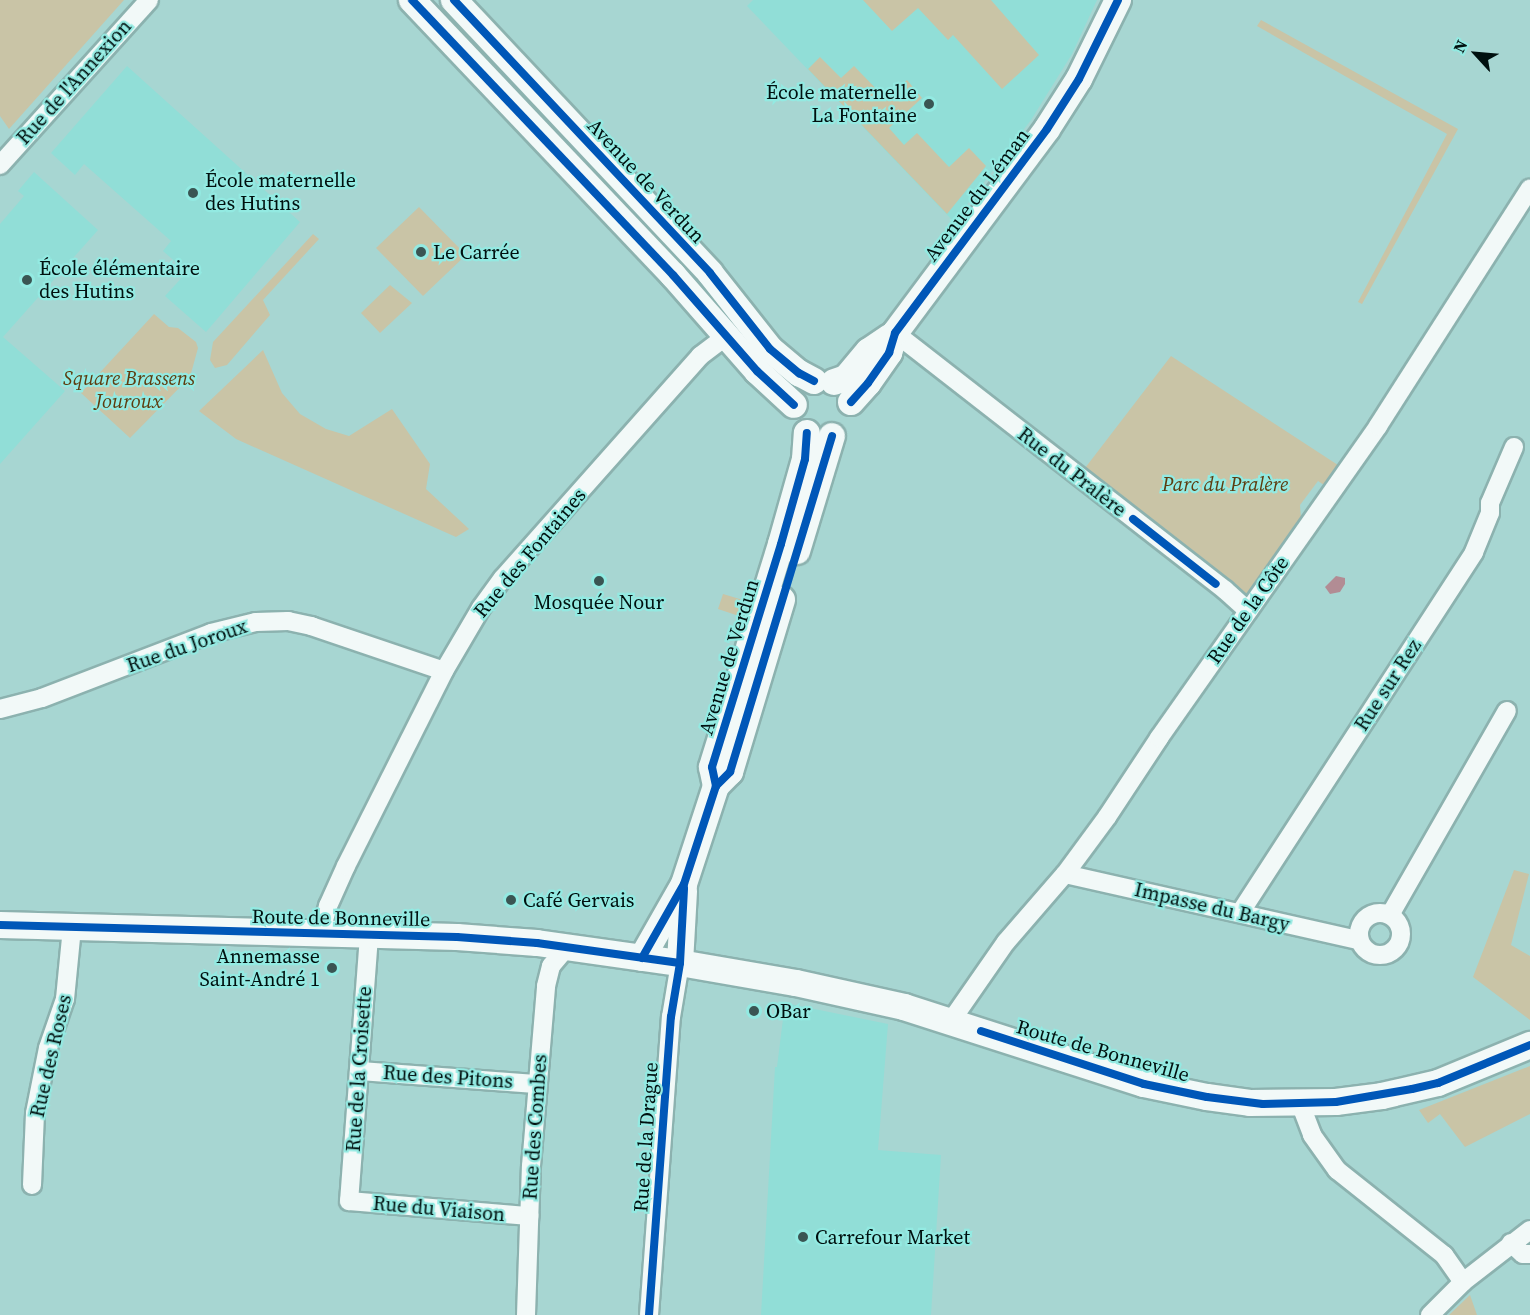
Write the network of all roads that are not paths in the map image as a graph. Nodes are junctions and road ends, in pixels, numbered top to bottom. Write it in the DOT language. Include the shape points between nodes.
graph roads {
  1 [pos="149,0"];
  2 [pos="412,0"];
  3 [pos="454,0"];
  4 [pos="1118,0"];
  5 [pos="0,165"];
  6 [pos="1530,188"];
  7 [pos="895,333"];
  8 [pos="727,336"];
  9 [pos="824,382"];
  10 [pos="851,402"];
  11 [pos="794,405"];
  12 [pos="807,433"];
  13 [pos="832,436"];
  14 [pos="1514,447"];
  15 [pos="1248,611"];
  16 [pos="444,671"];
  17 [pos="0,709"];
  18 [pos="1507,711"];
  19 [pos="716,786"];
  20 [pos="1065,874"];
  21 [pos="684,884"];
  22 [pos="1240,913"];
  23 [pos="1390,915"];
  24 [pos="0,925"];
  25 [pos="72,928"];
  26 [pos="320,934"];
  27 [pos="369,936"];
  28 [pos="1359,940"];
  29 [pos="567,947"];
  30 [pos="642,958"];
  31 [pos="680,963"];
  32 [pos="951,1021"];
  33 [pos="1530,1045"];
  34 [pos="358,1071"];
  35 [pos="537,1084"];
  36 [pos="1300,1103"];
  37 [pos="32,1185"];
  38 [pos="349,1201"];
  39 [pos="529,1216"];
  40 [pos="1530,1230"];
  41 [pos="1512,1243"];
  42 [pos="1530,1254"];
  43 [pos="1463,1282"];
  44 [pos="526,1315"];
  45 [pos="649,1315"];
  46 [pos="1430,1315"];
  1 -- 5 [label="street, Rue de l'Annexion"];
  2 -- 8 [label="street" via="673,274"];
  3 -- 9 [label="street, Avenue de Verdun" via="710,273 770,349 799,373"];
  4 -- 7 [label="street, Avenue du Léman" via="1079,79 1047,129"];
  6 -- 15 [label="street, Rue de la Côte" via="1378,426"];
  7 -- 9 [label="street, Avenue du Léman" via="869,351 846,378"];
  7 -- 10 [label="street, Avenue du Léman" via="889,353"];
  7 -- 15 [label="street, Rue du Pralère"];
  8 -- 11 [label="street"];
  8 -- 16 [label="street, Rue des Fontaines" via="700,356 503,578"];
  9 -- 10 [label="street" via="846,392"];
  9 -- 11 [label="street" via="800,391"];
  10 -- 13 [label="street" via="848,423"];
  11 -- 12 [label="street" via="796,420"];
  12 -- 13 [label="street" via="819,438"];
  12 -- 19 [label="street, Avenue de Verdun" via="805,459 782,544 712,767"];
  13 -- 19 [label="street, Avenue de Verdun" via="730,772"];
  14 -- 22 [label="street, Rue sur Rez" via="1474,552"];
  15 -- 20 [label="street, Rue de la Côte"];
  16 -- 17 [label="street, Rue du Joroux" via="311,626 288,621 256,622 211,633 42,698"];
  16 -- 26 [label="street, Rue des Fontaines" via="332,896"];
  18 -- 23 [label="street"];
  19 -- 21 [label="street, Avenue de Verdun"];
  20 -- 22 [label="street, Impasse du Bargy"];
  20 -- 32 [label="street, Rue de la Côte" via="1006,942"];
  21 -- 30 [label="street, Avenue de Verdun"];
  21 -- 31 [label="street, Avenue de Verdun"];
  22 -- 28 [label="street, Impasse du Bargy"];
  23 -- 28 [label="street" via="1378,913 1367,917 1360,927"];
  23 -- 28 [label="street" via="1402,933 1393,951 1382,956 1373,954"];
  24 -- 25 [label="street, Route de Bonneville"];
  25 -- 26 [label="street, Route de Bonneville"];
  25 -- 37 [label="street, Rue des Roses" via="65,999 48,1048 37,1106"];
  26 -- 27 [label="street, Route de Bonneville"];
  27 -- 29 [label="street, Route de Bonneville" via="457,937"];
  27 -- 34 [label="street, Rue de la Croisette"];
  29 -- 30 [label="street, Route de Bonneville"];
  29 -- 35 [label="street, Rue des Combes" via="548,973"];
  30 -- 31 [label="street, Route de Bonneville"];
  31 -- 32 [label="street, Route de Bonneville" via="846,993"];
  31 -- 45 [label="street, Rue de la Drague" via="671,1017"];
  32 -- 36 [label="street, Route de Bonneville" via="1144,1084 1233,1101"];
  33 -- 36 [label="street, Route de Bonneville" via="1412,1089 1351,1100"];
  34 -- 35 [label="street, Rue des Pitons"];
  34 -- 38 [label="street, Rue de la Croisette"];
  35 -- 39 [label="street, Rue des Combes"];
  36 -- 43 [label="street" via="1312,1135 1337,1170 1444,1255"];
  38 -- 39 [label="street, Rue du Viaison"];
  39 -- 44 [label="street, Rue des Combes"];
  40 -- 41 [label="street"];
  41 -- 42 [label="street" via="1523,1254"];
  41 -- 43 [label="street"];
  43 -- 46 [label="street"];
}
